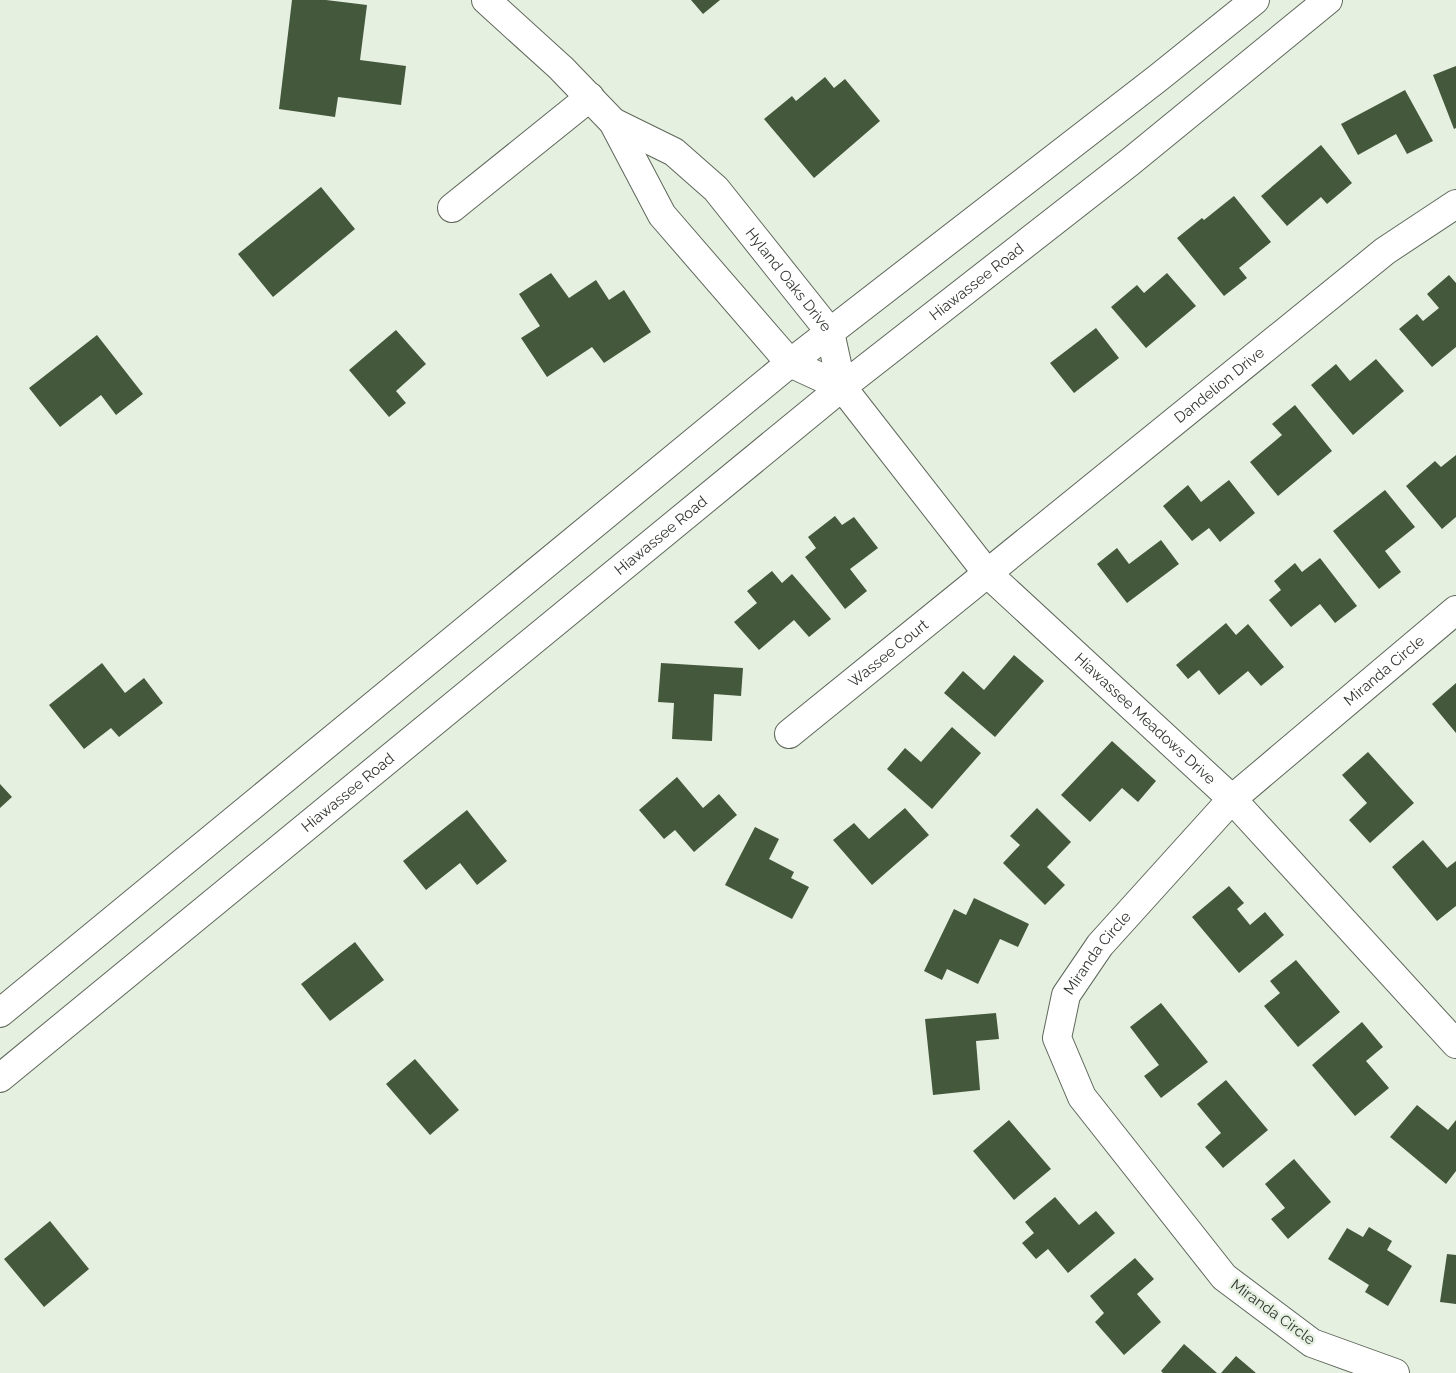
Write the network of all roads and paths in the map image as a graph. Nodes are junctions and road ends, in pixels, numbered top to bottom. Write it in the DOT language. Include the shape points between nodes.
graph roads {
  1 [pos="486,0"];
  2 [pos="1255,0"];
  3 [pos="1328,0"];
  4 [pos="590,97"];
  5 [pos="613,122"];
  6 [pos="1456,204"];
  7 [pos="452,208"];
  8 [pos="830,332"];
  9 [pos="790,363"];
  10 [pos="842,386"];
  11 [pos="987,573"];
  12 [pos="1456,610"];
  13 [pos="789,734"];
  14 [pos="1232,799"];
  15 [pos="0,1014"];
  16 [pos="1456,1044"];
  17 [pos="0,1078"];
  18 [pos="1395,1373"];
  1 -- 4 [label="street, Hyland Oaks Drive"];
  2 -- 8 [label="street"];
  3 -- 10 [label="street, Hiawassee Road" via="1130,162"];
  4 -- 5 [label="street, Hyland Oaks Drive"];
  4 -- 7 [label="street"];
  5 -- 8 [label="street, Hyland Oaks Drive" via="674,152 716,189"];
  5 -- 9 [label="street, Hyland Oaks Drive" via="662,215"];
  6 -- 11 [label="street, Dandelion Drive" via="1385,251"];
  8 -- 9 [label="street"];
  8 -- 10 [label="street, Hyland Oaks Drive"];
  9 -- 10 [label="street, Hyland Oaks Drive"];
  9 -- 15 [label="street"];
  10 -- 11 [label="street, Hiawassee Meadows Drive"];
  10 -- 17 [label="street, Hiawassee Road"];
  11 -- 13 [label="street, Wassee Court"];
  11 -- 14 [label="street, Hiawassee Meadows Drive"];
  12 -- 14 [label="street, Miranda Circle"];
  14 -- 16 [label="street, Hiawassee Meadows Drive"];
  14 -- 18 [label="street, Miranda Circle" via="1100,946 1066,995 1057,1038 1082,1097 1224,1277 1312,1343"];
}
